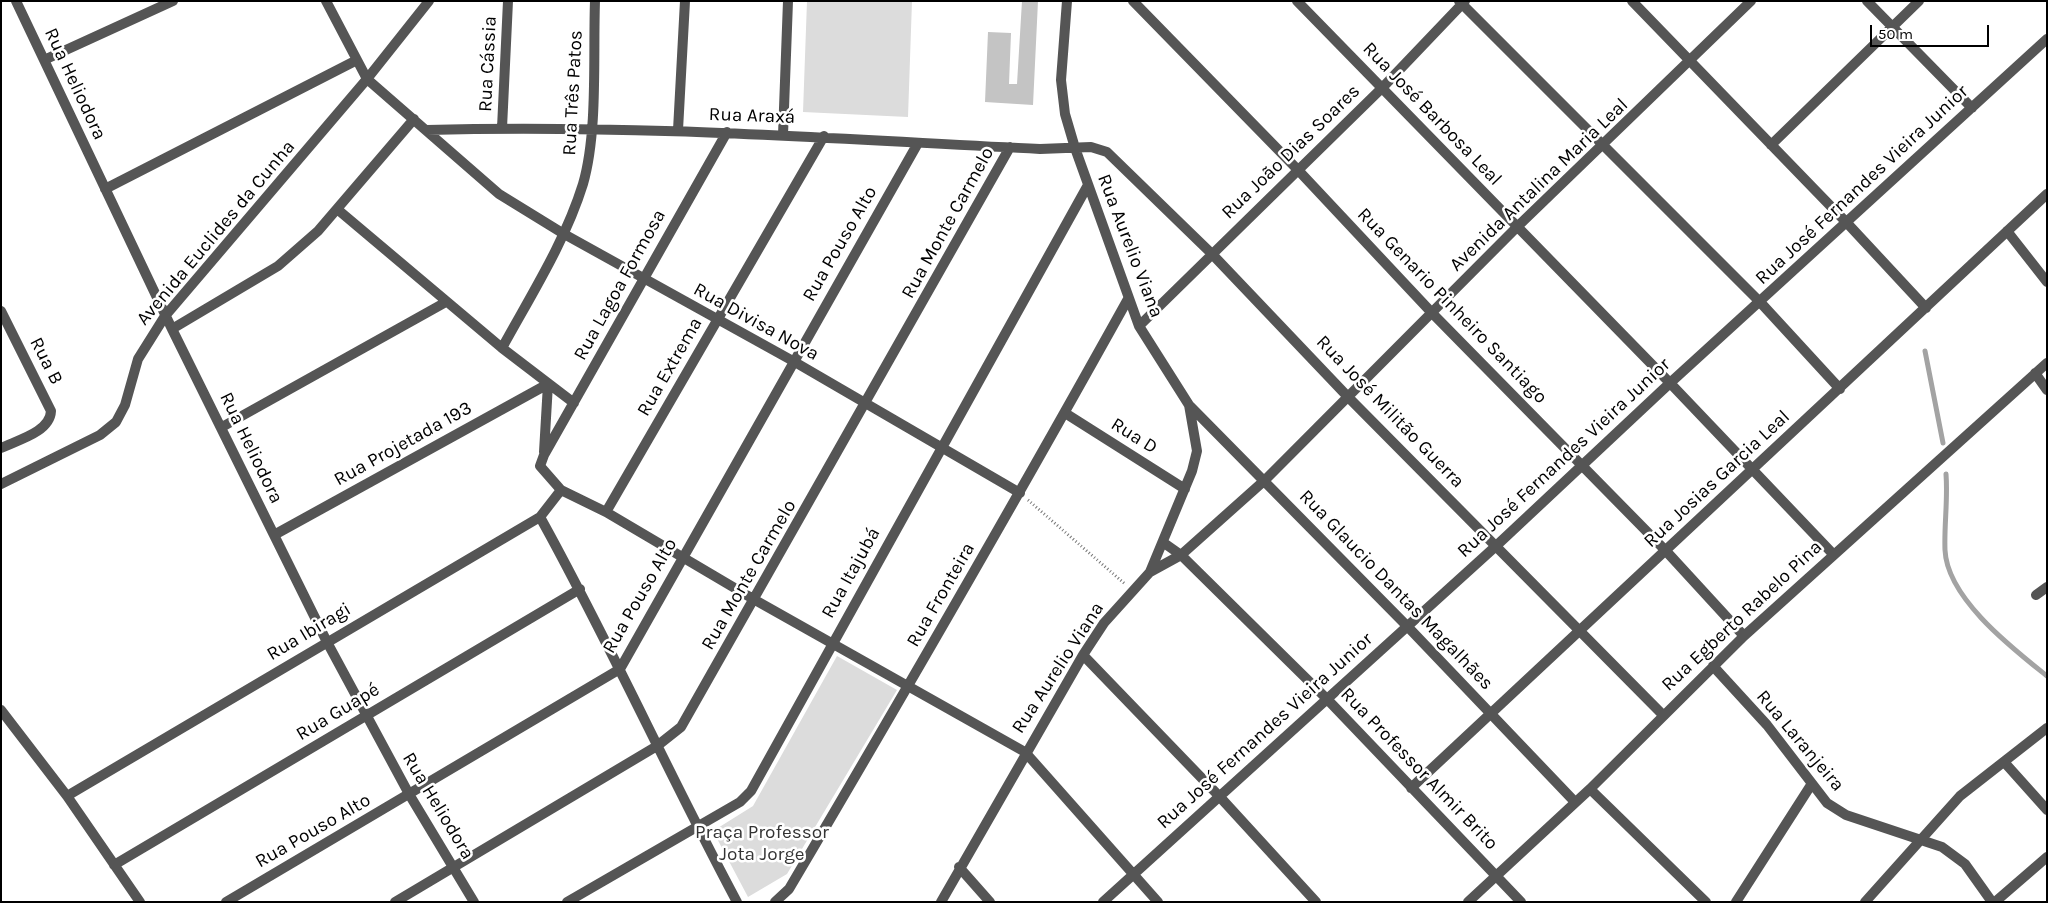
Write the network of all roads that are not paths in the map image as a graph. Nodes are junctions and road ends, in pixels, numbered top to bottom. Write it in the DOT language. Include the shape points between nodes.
graph roads {
  1 [pos="16,1"];
  2 [pos="173,1"];
  3 [pos="326,1"];
  4 [pos="429,1"];
  5 [pos="508,1"];
  6 [pos="595,1"];
  7 [pos="685,1"];
  8 [pos="788,1"];
  9 [pos="1067,1"];
  10 [pos="1133,1"];
  11 [pos="1297,1"];
  12 [pos="1632,1"];
  13 [pos="1751,1"];
  14 [pos="1867,1"];
  15 [pos="1919,1"];
  16 [pos="1462,2"];
  17 [pos="1892,27"];
  18 [pos="2047,39"];
  19 [pos="44,60"];
  20 [pos="357,60"];
  21 [pos="1692,61"];
  22 [pos="367,79"];
  23 [pos="1383,87"];
  24 [pos="1972,108"];
  25 [pos="414,119"];
  26 [pos="502,128"];
  27 [pos="427,130"];
  28 [pos="591,130"];
  29 [pos="678,130"];
  30 [pos="727,132"];
  31 [pos="783,135"];
  32 [pos="824,136"];
  33 [pos="918,143"];
  34 [pos="1604,144"];
  35 [pos="1771,145"];
  36 [pos="1010,147"];
  37 [pos="1080,147"];
  38 [pos="1298,170"];
  39 [pos="1088,185"];
  40 [pos="105,189"];
  41 [pos="2047,194"];
  42 [pos="337,209"];
  43 [pos="1847,223"];
  44 [pos="1518,228"];
  45 [pos="2007,231"];
  46 [pos="564,234"];
  47 [pos="1212,254"];
  48 [pos="643,279"];
  49 [pos="2047,282"];
  50 [pos="1128,299"];
  51 [pos="446,302"];
  52 [pos="1760,302"];
  53 [pos="1926,308"];
  54 [pos="1,311"];
  55 [pos="1433,314"];
  56 [pos="166,316"];
  57 [pos="717,320"];
  58 [pos="1139,326"];
  59 [pos="172,329"];
  60 [pos="502,348"];
  61 [pos="793,361"];
  62 [pos="2047,363"];
  63 [pos="2035,373"];
  64 [pos="1670,383"];
  65 [pos="548,384"];
  66 [pos="1840,389"];
  67 [pos="2047,390"];
  68 [pos="1350,398"];
  69 [pos="574,403"];
  70 [pos="866,404"];
  71 [pos="1189,405"];
  72 [pos="1065,413"];
  73 [pos="222,427"];
  74 [pos="941,446"];
  75 [pos="1,448"];
  76 [pos="544,455"];
  77 [pos="1582,464"];
  78 [pos="1753,469"];
  79 [pos="1265,480"];
  80 [pos="1,484"];
  81 [pos="1185,489"];
  82 [pos="561,490"];
  83 [pos="1020,493"];
  84 [pos="606,512"];
  85 [pos="540,517"];
  86 [pos="274,535"];
  87 [pos="1164,542"];
  88 [pos="1496,546"];
  89 [pos="1666,551"];
  90 [pos="1833,554"];
  91 [pos="1182,555"];
  92 [pos="683,558"];
  93 [pos="1150,572"];
  94 [pos="2047,588"];
  95 [pos="580,589"];
  96 [pos="2036,595"];
  97 [pos="755,600"];
  98 [pos="1407,626"];
  99 [pos="1581,632"];
  100 [pos="1744,636"];
  101 [pos="327,642"];
  102 [pos="833,644"];
  103 [pos="1083,654"];
  104 [pos="1713,666"];
  105 [pos="620,669"];
  106 [pos="908,686"];
  107 [pos="1327,699"];
  108 [pos="1,710"];
  109 [pos="1491,714"];
  110 [pos="1663,715"];
  111 [pos="367,716"];
  112 [pos="2047,728"];
  113 [pos="658,746"];
  114 [pos="1025,752"];
  115 [pos="2005,763"];
  116 [pos="1811,785"];
  117 [pos="1411,788"];
  118 [pos="1590,789"];
  119 [pos="409,794"];
  120 [pos="67,796"];
  121 [pos="1220,796"];
  122 [pos="1575,802"];
  123 [pos="2047,810"];
  124 [pos="697,827"];
  125 [pos="1922,840"];
  126 [pos="2047,858"];
  127 [pos="114,865"];
  128 [pos="454,866"];
  129 [pos="959,868"];
  130 [pos="1133,874"];
  131 [pos="1496,875"];
  132 [pos="140,902"];
  133 [pos="226,902"];
  134 [pos="395,902"];
  135 [pos="474,902"];
  136 [pos="567,902"];
  137 [pos="737,902"];
  138 [pos="775,902"];
  139 [pos="941,902"];
  140 [pos="990,902"];
  141 [pos="1103,902"];
  142 [pos="1158,902"];
  143 [pos="1316,902"];
  144 [pos="1468,902"];
  145 [pos="1521,902"];
  146 [pos="1706,902"];
  147 [pos="1736,902"];
  148 [pos="1865,902"];
  149 [pos="1994,902"];
  1 -- 19 [label="street, Rua Heliodora"];
  2 -- 19 [label="street"];
  3 -- 20 [label="street"];
  4 -- 22 [label="street, Avenida Euclides da Cunha"];
  5 -- 26 [label="street, Rua Cássia"];
  6 -- 28 [label="street, Rua Três Patos"];
  7 -- 29 [label="street"];
  8 -- 31 [label="street"];
  9 -- 37 [label="street, Rua Aurelio Viana" via="1062,94"];
  10 -- 38 [label="street, Rua Genario Pinheiro Santiago"];
  11 -- 23 [label="street, Rua José Barbosa Leal"];
  12 -- 21 [label="street"];
  13 -- 21 [label="street, Avenida Antalina Maria Leal"];
  14 -- 17 [label="street"];
  15 -- 17 [label="street"];
  16 -- 23 [label="street, Rua João Dias Soares"];
  16 -- 34 [label="street"];
  17 -- 24 [label="street"];
  17 -- 35 [label="street"];
  18 -- 24 [label="street, Rua José Fernandes Vieira Junior"];
  19 -- 40 [label="street, Rua Heliodora"];
  20 -- 22 [label="street"];
  20 -- 40 [label="street"];
  21 -- 34 [label="street, Avenida Antalina Maria Leal"];
  21 -- 35 [label="street"];
  22 -- 25 [label="street, Rua Divisa Nova"];
  22 -- 56 [label="street, Avenida Euclides da Cunha"];
  23 -- 38 [label="street, Rua João Dias Soares"];
  23 -- 44 [label="street, Rua José Barbosa Leal"];
  24 -- 43 [label="street, Rua José Fernandes Vieira Junior"];
  25 -- 27 [label="street, Rua Divisa Nova"];
  25 -- 42 [label="street"];
  26 -- 27 [label="street, Rua Araxá"];
  26 -- 28 [label="street, Rua Araxá"];
  27 -- 46 [label="street, Rua Divisa Nova" via="499,194"];
  28 -- 29 [label="street, Rua Araxá"];
  28 -- 46 [label="street, Rua Três Patos" via="583,183"];
  29 -- 30 [label="street, Rua Araxá"];
  30 -- 31 [label="street, Rua Araxá"];
  30 -- 48 [label="street, Rua Lagoa Formosa"];
  31 -- 32 [label="street, Rua Araxá"];
  32 -- 33 [label="street, Rua Araxá"];
  32 -- 57 [label="street, Rua Extrema"];
  33 -- 36 [label="street, Rua Araxá"];
  33 -- 61 [label="street, Rua Pouso Alto"];
  34 -- 44 [label="street, Avenida Antalina Maria Leal"];
  34 -- 52 [label="street"];
  35 -- 43 [label="street"];
  36 -- 37 [label="street, Rua Araxá"];
  36 -- 70 [label="street, Rua Monte Carmelo"];
  37 -- 39 [label="street, Rua Aurelio Viana"];
  37 -- 47 [label="street, Rua José Militão Guerra" via="1098,148 1112,156"];
  38 -- 47 [label="street, Rua João Dias Soares"];
  38 -- 55 [label="street, Rua Genario Pinheiro Santiago"];
  39 -- 50 [label="street, Rua Aurelio Viana"];
  39 -- 74 [label="street, Rua Itajubá"];
  40 -- 56 [label="street, Rua Heliodora"];
  41 -- 45 [label="street, Rua Josias Garcia Leal"];
  42 -- 51 [label="street"];
  42 -- 59 [label="street" via="318,231 278,266"];
  43 -- 52 [label="street, Rua José Fernandes Vieira Junior"];
  43 -- 53 [label="street"];
  44 -- 55 [label="street, Avenida Antalina Maria Leal"];
  44 -- 64 [label="street, Rua José Barbosa Leal"];
  45 -- 49 [label="street"];
  45 -- 53 [label="street, Rua Josias Garcia Leal"];
  46 -- 48 [label="street, Rua Divisa Nova"];
  46 -- 60 [label="street, Rua Três Patos"];
  47 -- 58 [label="street, Rua João Dias Soares"];
  47 -- 68 [label="street, Rua José Militão Guerra"];
  48 -- 57 [label="street, Rua Divisa Nova"];
  48 -- 69 [label="street, Rua Lagoa Formosa"];
  50 -- 58 [label="street, Rua Aurelio Viana"];
  50 -- 72 [label="street, Rua Fronteira"];
  51 -- 60 [label="street"];
  51 -- 73 [label="street"];
  52 -- 64 [label="street, Rua José Fernandes Vieira Junior"];
  52 -- 66 [label="street"];
  53 -- 66 [label="street, Rua Josias Garcia Leal"];
  54 -- 75 [label="street, Rua B" via="51,411 45,426"];
  55 -- 68 [label="street, Avenida Antalina Maria Leal"];
  55 -- 77 [label="street, Rua Genario Pinheiro Santiago"];
  56 -- 59 [label="street, Rua Heliodora"];
  56 -- 80 [label="street, Avenida Euclides da Cunha" via="138,359 125,405 116,422 100,435"];
  57 -- 61 [label="street, Rua Divisa Nova"];
  57 -- 84 [label="street, Rua Extrema"];
  58 -- 71 [label="street, Rua Aurelio Viana"];
  59 -- 73 [label="street, Rua Heliodora"];
  60 -- 65 [label="street"];
  61 -- 70 [label="street, Rua Divisa Nova"];
  61 -- 92 [label="street, Rua Pouso Alto"];
  62 -- 63 [label="street, Rua Egberto Rabelo Pina"];
  63 -- 67 [label="street"];
  63 -- 90 [label="street, Rua Egberto Rabelo Pina"];
  64 -- 77 [label="street, Rua José Fernandes Vieira Junior"];
  64 -- 78 [label="street, Rua José Barbosa Leal"];
  65 -- 69 [label="street"];
  65 -- 76 [label="street"];
  65 -- 86 [label="street, Rua Projetada 193"];
  66 -- 78 [label="street, Rua Josias Garcia Leal"];
  68 -- 79 [label="street, Avenida Antalina Maria Leal"];
  68 -- 88 [label="street, Rua José Militão Guerra"];
  69 -- 76 [label="street, Rua Lagoa Formosa"];
  70 -- 74 [label="street, Rua Divisa Nova"];
  70 -- 97 [label="street, Rua Monte Carmelo"];
  71 -- 79 [label="street, Rua Glaucio Dantas Magalhães"];
  71 -- 81 [label="street, Rua Aurelio Viana" via="1197,451"];
  72 -- 81 [label="street, Rua D"];
  72 -- 83 [label="street, Rua Fronteira"];
  73 -- 86 [label="street, Rua Heliodora"];
  74 -- 83 [label="street, Rua Divisa Nova"];
  74 -- 102 [label="street, Rua Itajubá"];
  76 -- 82 [label="street" via="540,466"];
  77 -- 88 [label="street, Rua José Fernandes Vieira Junior"];
  77 -- 89 [label="street, Rua Genario Pinheiro Santiago"];
  78 -- 89 [label="street, Rua Josias Garcia Leal"];
  78 -- 90 [label="street, Rua José Barbosa Leal"];
  79 -- 91 [label="street, Avenida Antalina Maria Leal"];
  79 -- 98 [label="street, Rua Glaucio Dantas Magalhães"];
  81 -- 87 [label="street, Rua Aurelio Viana"];
  82 -- 84 [label="street"];
  82 -- 85 [label="street, Rua Ibiragi"];
  83 -- 106 [label="street, Rua Fronteira"];
  84 -- 92 [label="street"];
  85 -- 95 [label="street"];
  85 -- 101 [label="street, Rua Ibiragi"];
  86 -- 101 [label="street, Rua Heliodora"];
  87 -- 91 [label="street, Rua Professor Almir Brito"];
  87 -- 93 [label="street, Rua Aurelio Viana"];
  88 -- 98 [label="street, Rua José Fernandes Vieira Junior"];
  88 -- 99 [label="street, Rua José Militão Guerra"];
  89 -- 99 [label="street, Rua Josias Garcia Leal"];
  89 -- 100 [label="street, Rua Genario Pinheiro Santiago"];
  90 -- 100 [label="street, Rua Egberto Rabelo Pina"];
  91 -- 93 [label="street, Avenida Antalina Maria Leal"];
  91 -- 107 [label="street, Rua Professor Almir Brito"];
  92 -- 97 [label="street"];
  92 -- 105 [label="street, Rua Pouso Alto"];
  93 -- 103 [label="street, Rua Aurelio Viana" via="1104,623"];
  94 -- 96 [label="street"];
  95 -- 105 [label="street"];
  95 -- 111 [label="street, Rua Guapé"];
  97 -- 102 [label="street"];
  97 -- 113 [label="street, Rua Monte Carmelo" via="688,717"];
  98 -- 107 [label="street, Rua José Fernandes Vieira Junior"];
  98 -- 109 [label="street, Rua Glaucio Dantas Magalhães"];
  99 -- 109 [label="street, Rua Josias Garcia Leal"];
  99 -- 110 [label="street, Rua José Militão Guerra"];
  100 -- 104 [label="street, Rua Egberto Rabelo Pina"];
  101 -- 111 [label="street, Rua Heliodora"];
  101 -- 120 [label="street, Rua Ibiragi"];
  102 -- 106 [label="street"];
  102 -- 124 [label="street, Rua Itajubá" via="751,790 740,802"];
  103 -- 114 [label="street, Rua Aurelio Viana"];
  103 -- 121 [label="street"];
  104 -- 110 [label="street, Rua Egberto Rabelo Pina"];
  104 -- 116 [label="street, Rua Laranjeira" via="1767,726"];
  105 -- 113 [label="street"];
  105 -- 119 [label="street, Rua Pouso Alto"];
  106 -- 114 [label="street"];
  106 -- 138 [label="street, Rua Fronteira" via="788,889"];
  107 -- 117 [label="street, Rua Professor Almir Brito"];
  107 -- 121 [label="street, Rua José Fernandes Vieira Junior"];
  108 -- 120 [label="street"];
  109 -- 117 [label="street, Rua Josias Garcia Leal"];
  109 -- 122 [label="street, Rua Glaucio Dantas Magalhães"];
  110 -- 118 [label="street, Rua Egberto Rabelo Pina"];
  111 -- 119 [label="street, Rua Heliodora"];
  111 -- 127 [label="street, Rua Guapé"];
  112 -- 115 [label="street"];
  113 -- 124 [label="street"];
  113 -- 128 [label="street, Rua Monte Carmelo"];
  114 -- 129 [label="street, Rua Aurelio Viana"];
  114 -- 130 [label="street"];
  115 -- 123 [label="street"];
  115 -- 125 [label="street" via="1981,777 1960,796"];
  116 -- 125 [label="street, Rua Laranjeira" via="1827,804 1846,815"];
  116 -- 147 [label="street"];
  117 -- 131 [label="street, Rua Professor Almir Brito"];
  118 -- 122 [label="street, Rua Egberto Rabelo Pina"];
  118 -- 146 [label="street"];
  119 -- 128 [label="street, Rua Heliodora"];
  119 -- 133 [label="street, Rua Pouso Alto"];
  120 -- 127 [label="street"];
  121 -- 130 [label="street, Rua José Fernandes Vieira Junior"];
  121 -- 143 [label="street"];
  122 -- 131 [label="street, Rua Egberto Rabelo Pina"];
  124 -- 136 [label="street, Rua Itajubá"];
  124 -- 137 [label="street"];
  125 -- 148 [label="street"];
  125 -- 149 [label="street, Rua Laranjeira" via="1942,846 1965,864"];
  126 -- 149 [label="street"];
  127 -- 132 [label="street"];
  128 -- 134 [label="street, Rua Monte Carmelo"];
  128 -- 135 [label="street, Rua Heliodora"];
  129 -- 139 [label="street, Rua Aurelio Viana"];
  129 -- 140 [label="street"];
  130 -- 141 [label="street, Rua José Fernandes Vieira Junior"];
  130 -- 142 [label="street"];
  131 -- 144 [label="street, Rua Egberto Rabelo Pina"];
  131 -- 145 [label="street, Rua Professor Almir Brito"];
}
